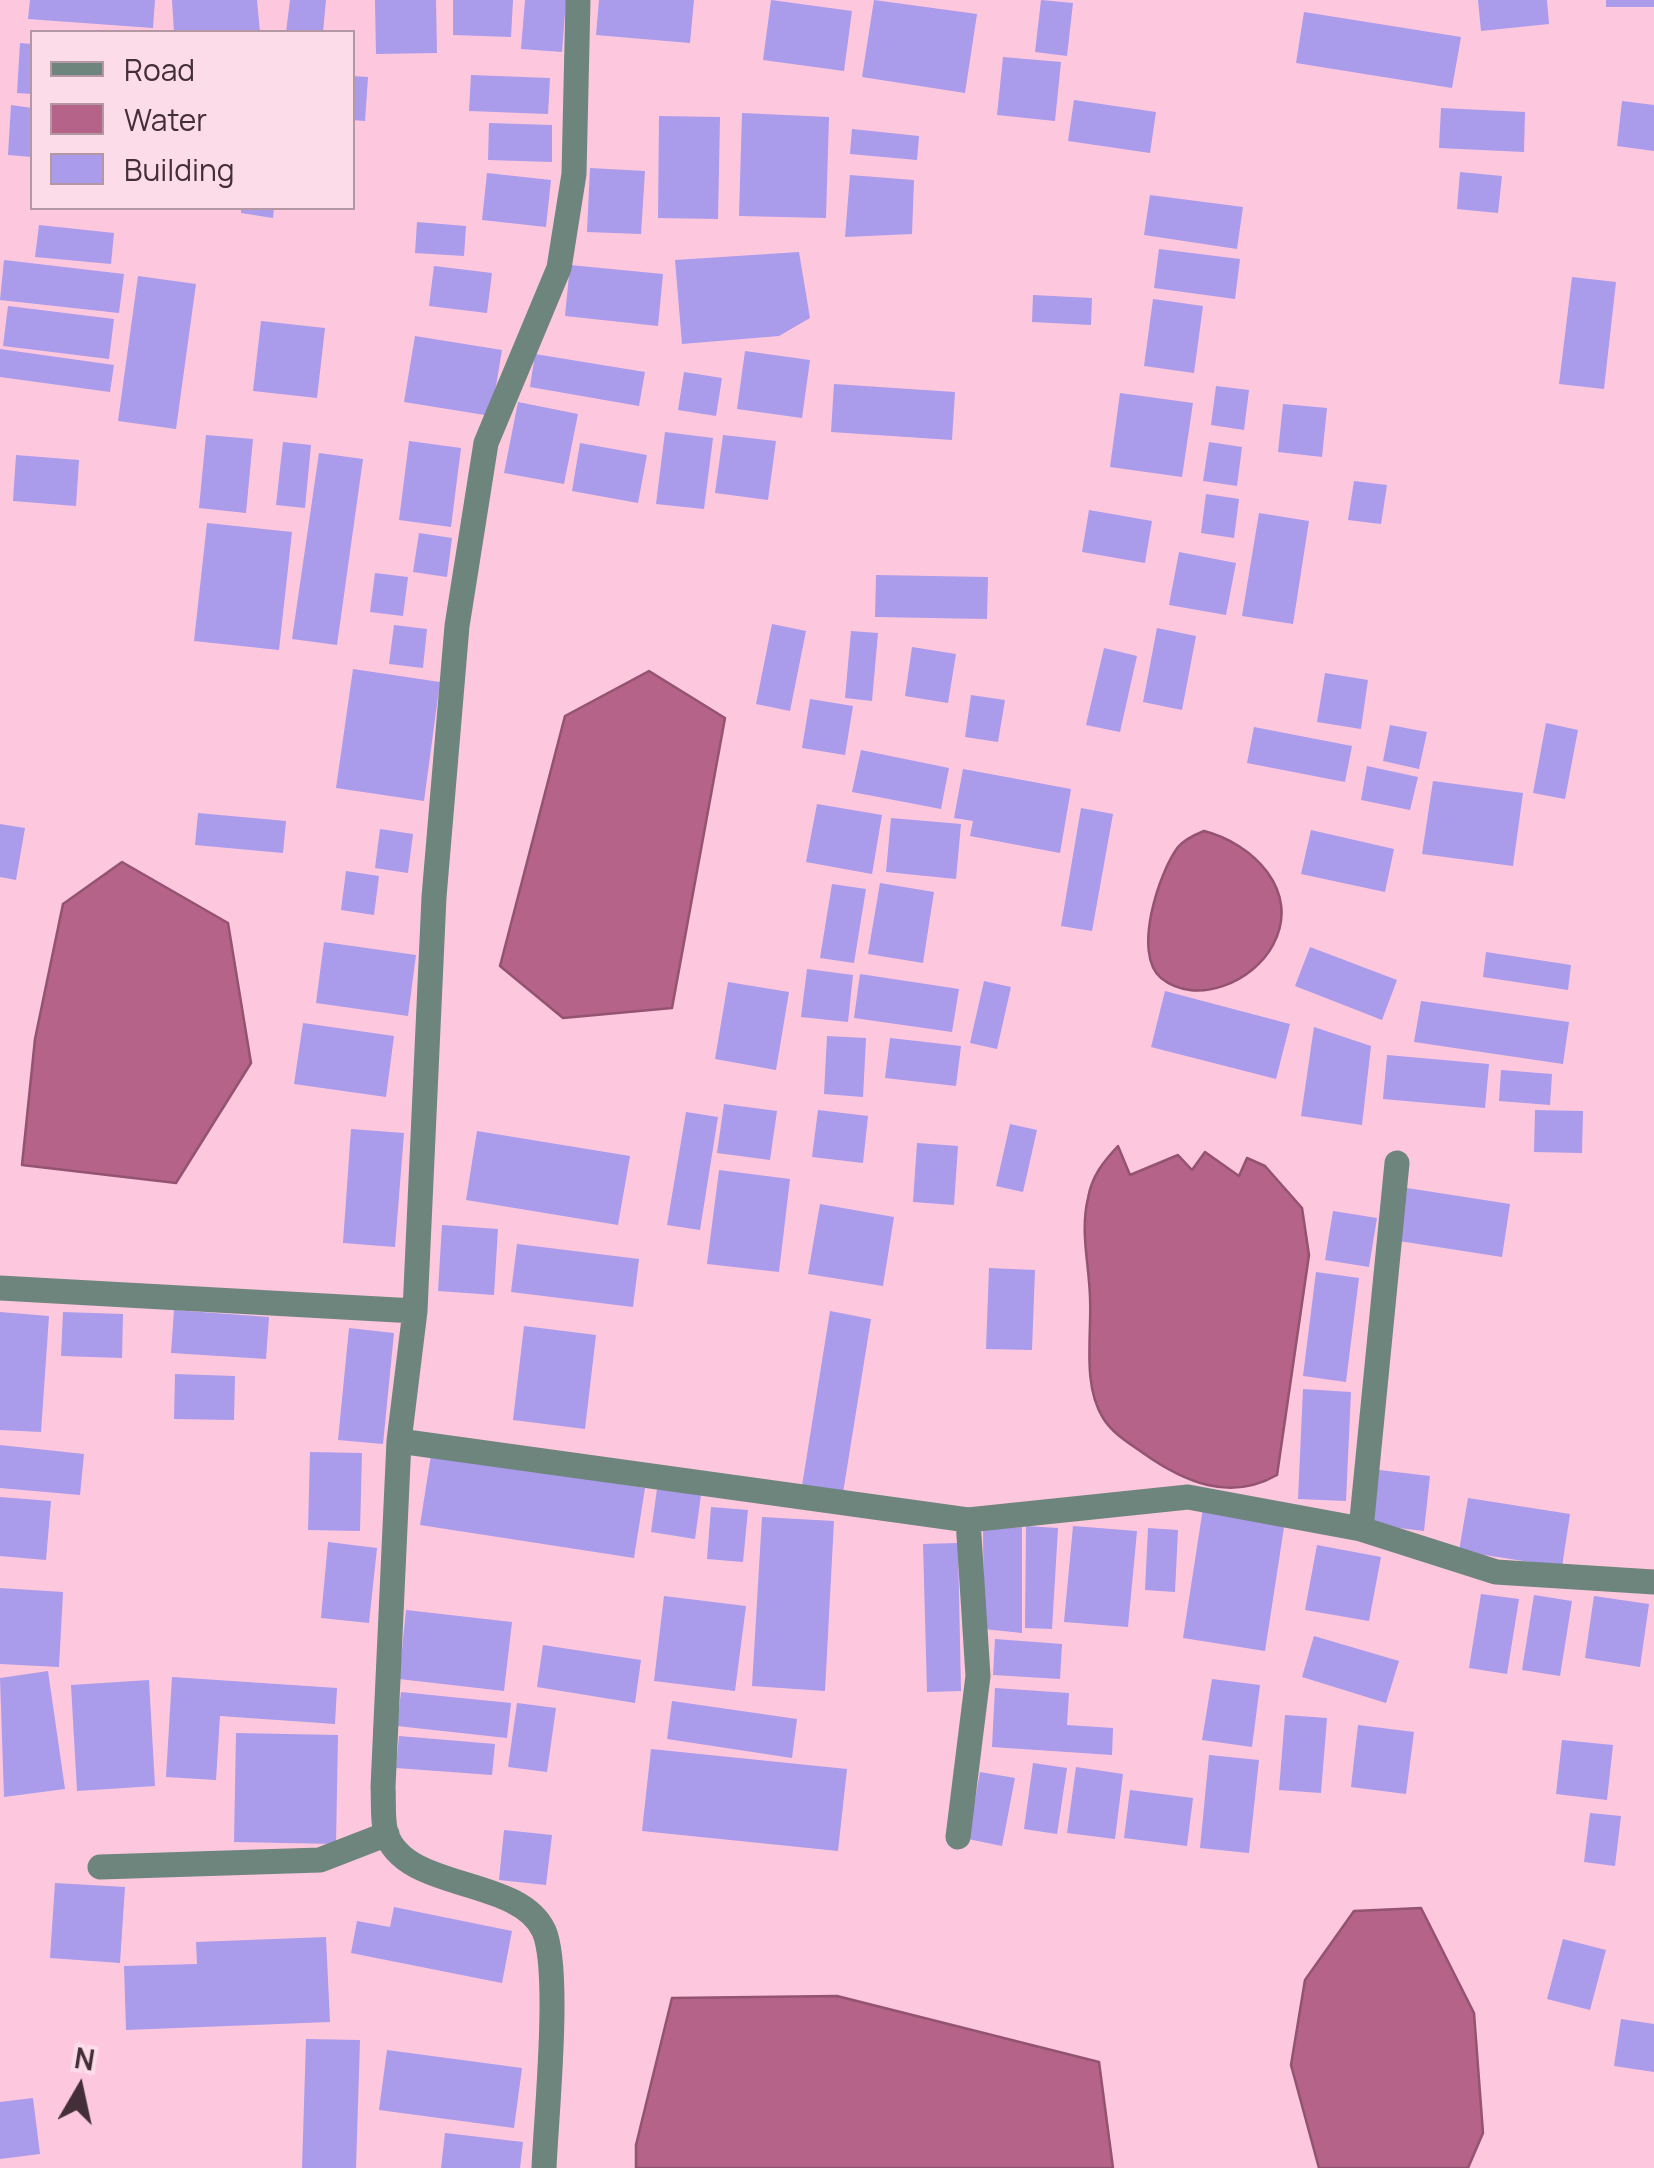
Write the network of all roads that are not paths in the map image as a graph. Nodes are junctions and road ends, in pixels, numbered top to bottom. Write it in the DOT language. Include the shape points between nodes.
graph roads {
  1 [pos="578,0"];
  2 [pos="1397,1163"];
  3 [pos="0,1288"];
  4 [pos="414,1311"];
  5 [pos="398,1440"];
  6 [pos="968,1520"];
  7 [pos="1361,1528"];
  8 [pos="1654,1582"];
  9 [pos="386,1834"];
  10 [pos="958,1836"];
  11 [pos="100,1866"];
  12 [pos="544,2168"];
  1 -- 4 [label="street" via="574,174 559,268 486,443 456,626 434,897"];
  2 -- 7 [label="street"];
  3 -- 4 [label="street"];
  4 -- 5 [label="street"];
  5 -- 6 [label="street"];
  5 -- 9 [label="street"];
  6 -- 7 [label="street" via="1188,1497"];
  6 -- 10 [label="street" via="978,1676"];
  7 -- 8 [label="street" via="1496,1572"];
  9 -- 11 [label="street" via="320,1860"];
  9 -- 12 [label="street" via="405,1860 520,1905 543,1929 552,1968"];
}
